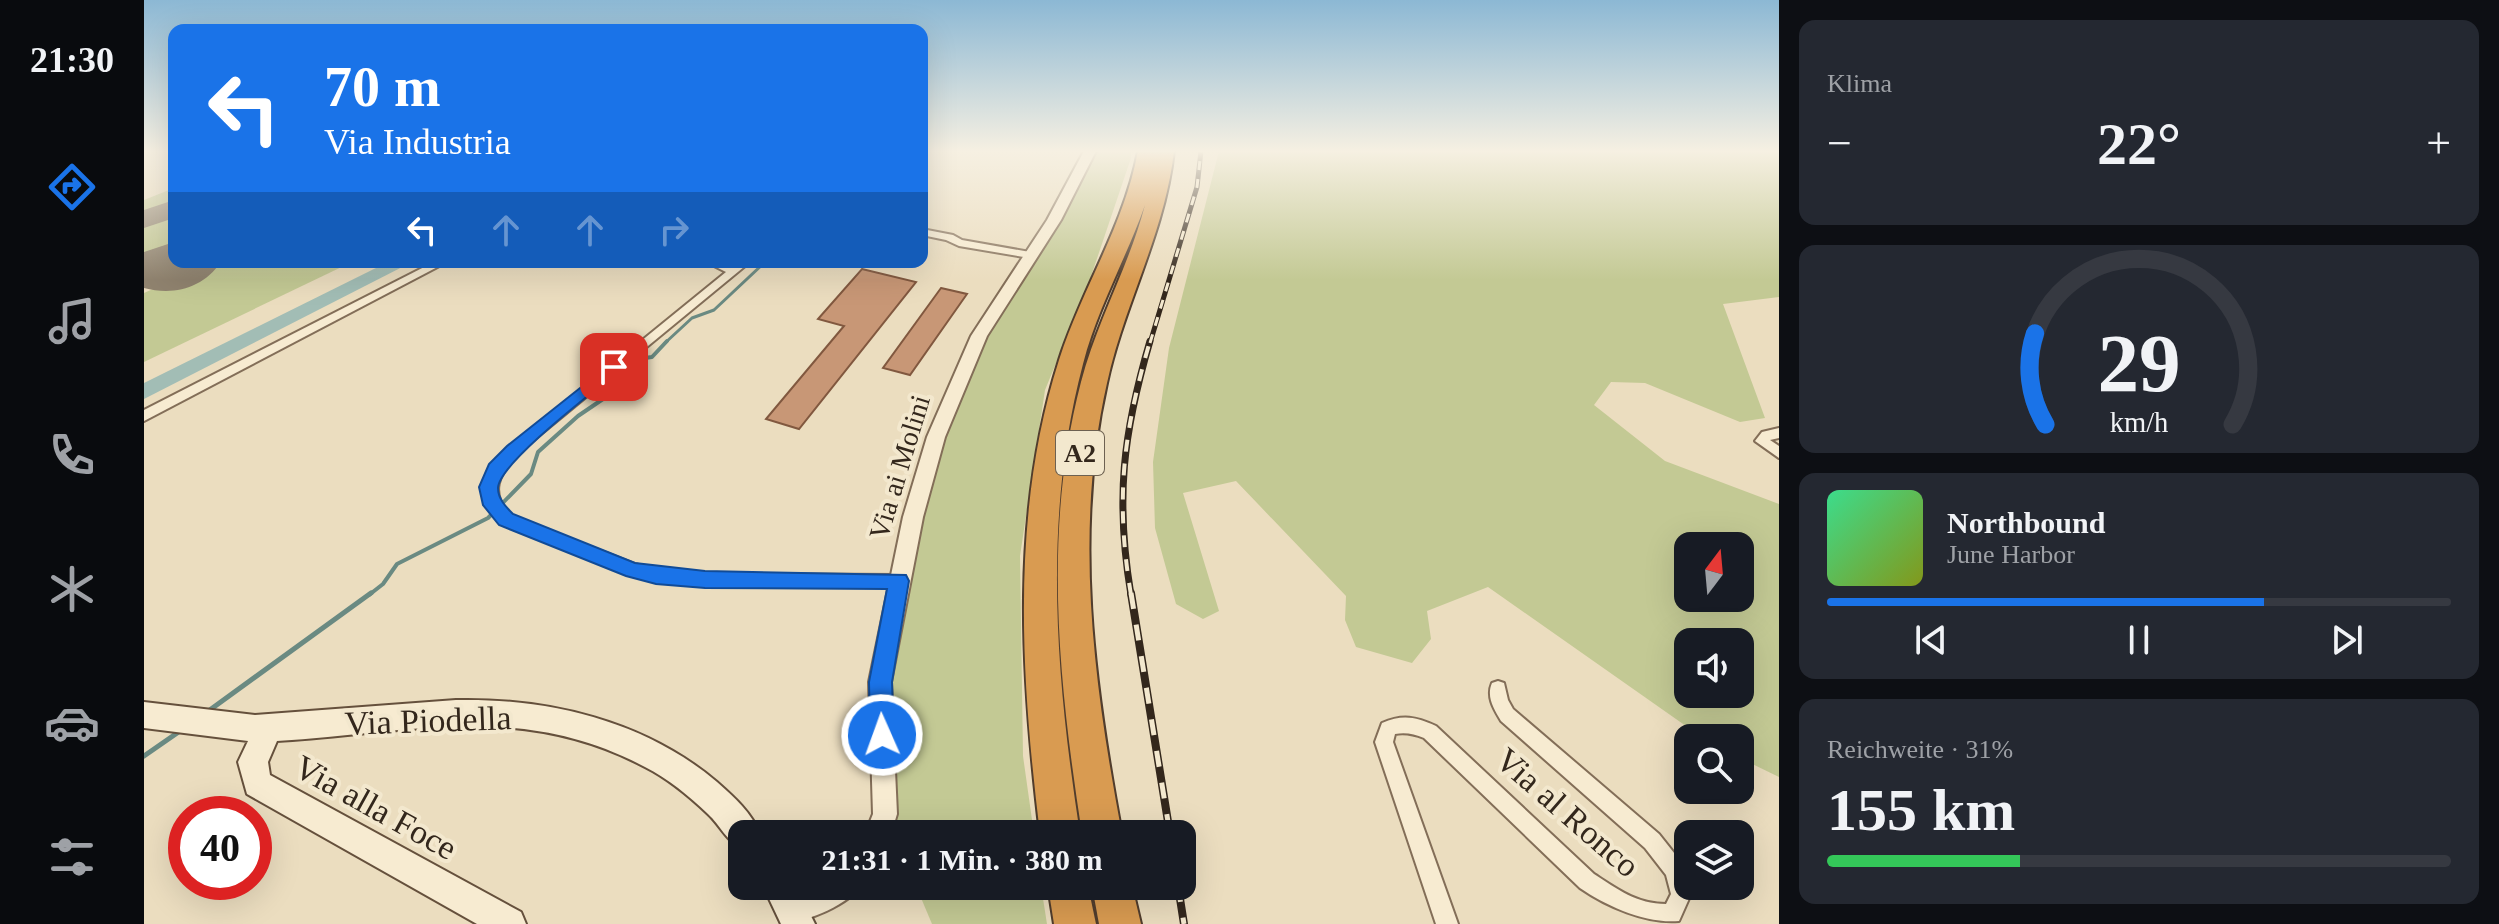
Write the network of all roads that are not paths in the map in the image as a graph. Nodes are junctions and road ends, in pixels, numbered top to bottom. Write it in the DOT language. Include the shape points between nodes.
graph roads {
  1 [pos="1068,194"];
  2 [pos="1137,194"];
  3 [pos="1158,194"];
  4 [pos="928,233"];
  5 [pos="1030,255"];
  6 [pos="430,268"];
  7 [pos="738,268"];
  8 [pos="144,416"];
  9 [pos="1779,433"];
  10 [pos="1779,453"];
  11 [pos="899,581"];
  12 [pos="1498,689"];
  13 [pos="144,715"];
  14 [pos="268,728"];
  15 [pos="732,820"];
  16 [pos="883,820"];
  17 [pos="1058,820"];
  18 [pos="1099,820"];
  19 [pos="810,900"];
  20 [pos="1071,900"];
  21 [pos="1115,900"];
  22 [pos="790,908"];
  23 [pos="509,924"];
  24 [pos="1075,924"];
  25 [pos="1120,924"];
  26 [pos="1447,924"];
  1 -- 5 [label="street, Via ai Molini"];
  2 -- 17 [label="highway, A2" via="1086,318 1057,414 1046,487 1041,626"];
  3 -- 18 [label="highway, A2" via="1104,344 1080,454 1074,547 1077,654"];
  4 -- 5 [label="street"];
  5 -- 11 [label="street, Via ai Molini" via="979,336 936,437"];
  6 -- 8 [label="street"];
  7 -- 11 [label="street" via="513,450 489,487 497,510 656,576"];
  9 -- 10 [label="street" via="1762,441"];
  11 -- 16 [label="street, Via ai Molini" via="880,682"];
  12 -- 26 [label="street, Via al Ronco" via="1507,715 1652,841 1675,870 1681,894 1672,914 1647,915 1611,898 1430,732 1399,724 1388,729 1384,742"];
  13 -- 14 [label="main road, Via Piodella"];
  14 -- 15 [label="main road, Via Piodella" via="485,712 542,718 600,732 649,754 699,785"];
  14 -- 23 [label="main road, Via alla Foce" via="253,762 257,784"];
  19 -- 22 [label="street"];
  20 -- 24 [label="highway"];
  21 -- 25 [label="highway"];
}
